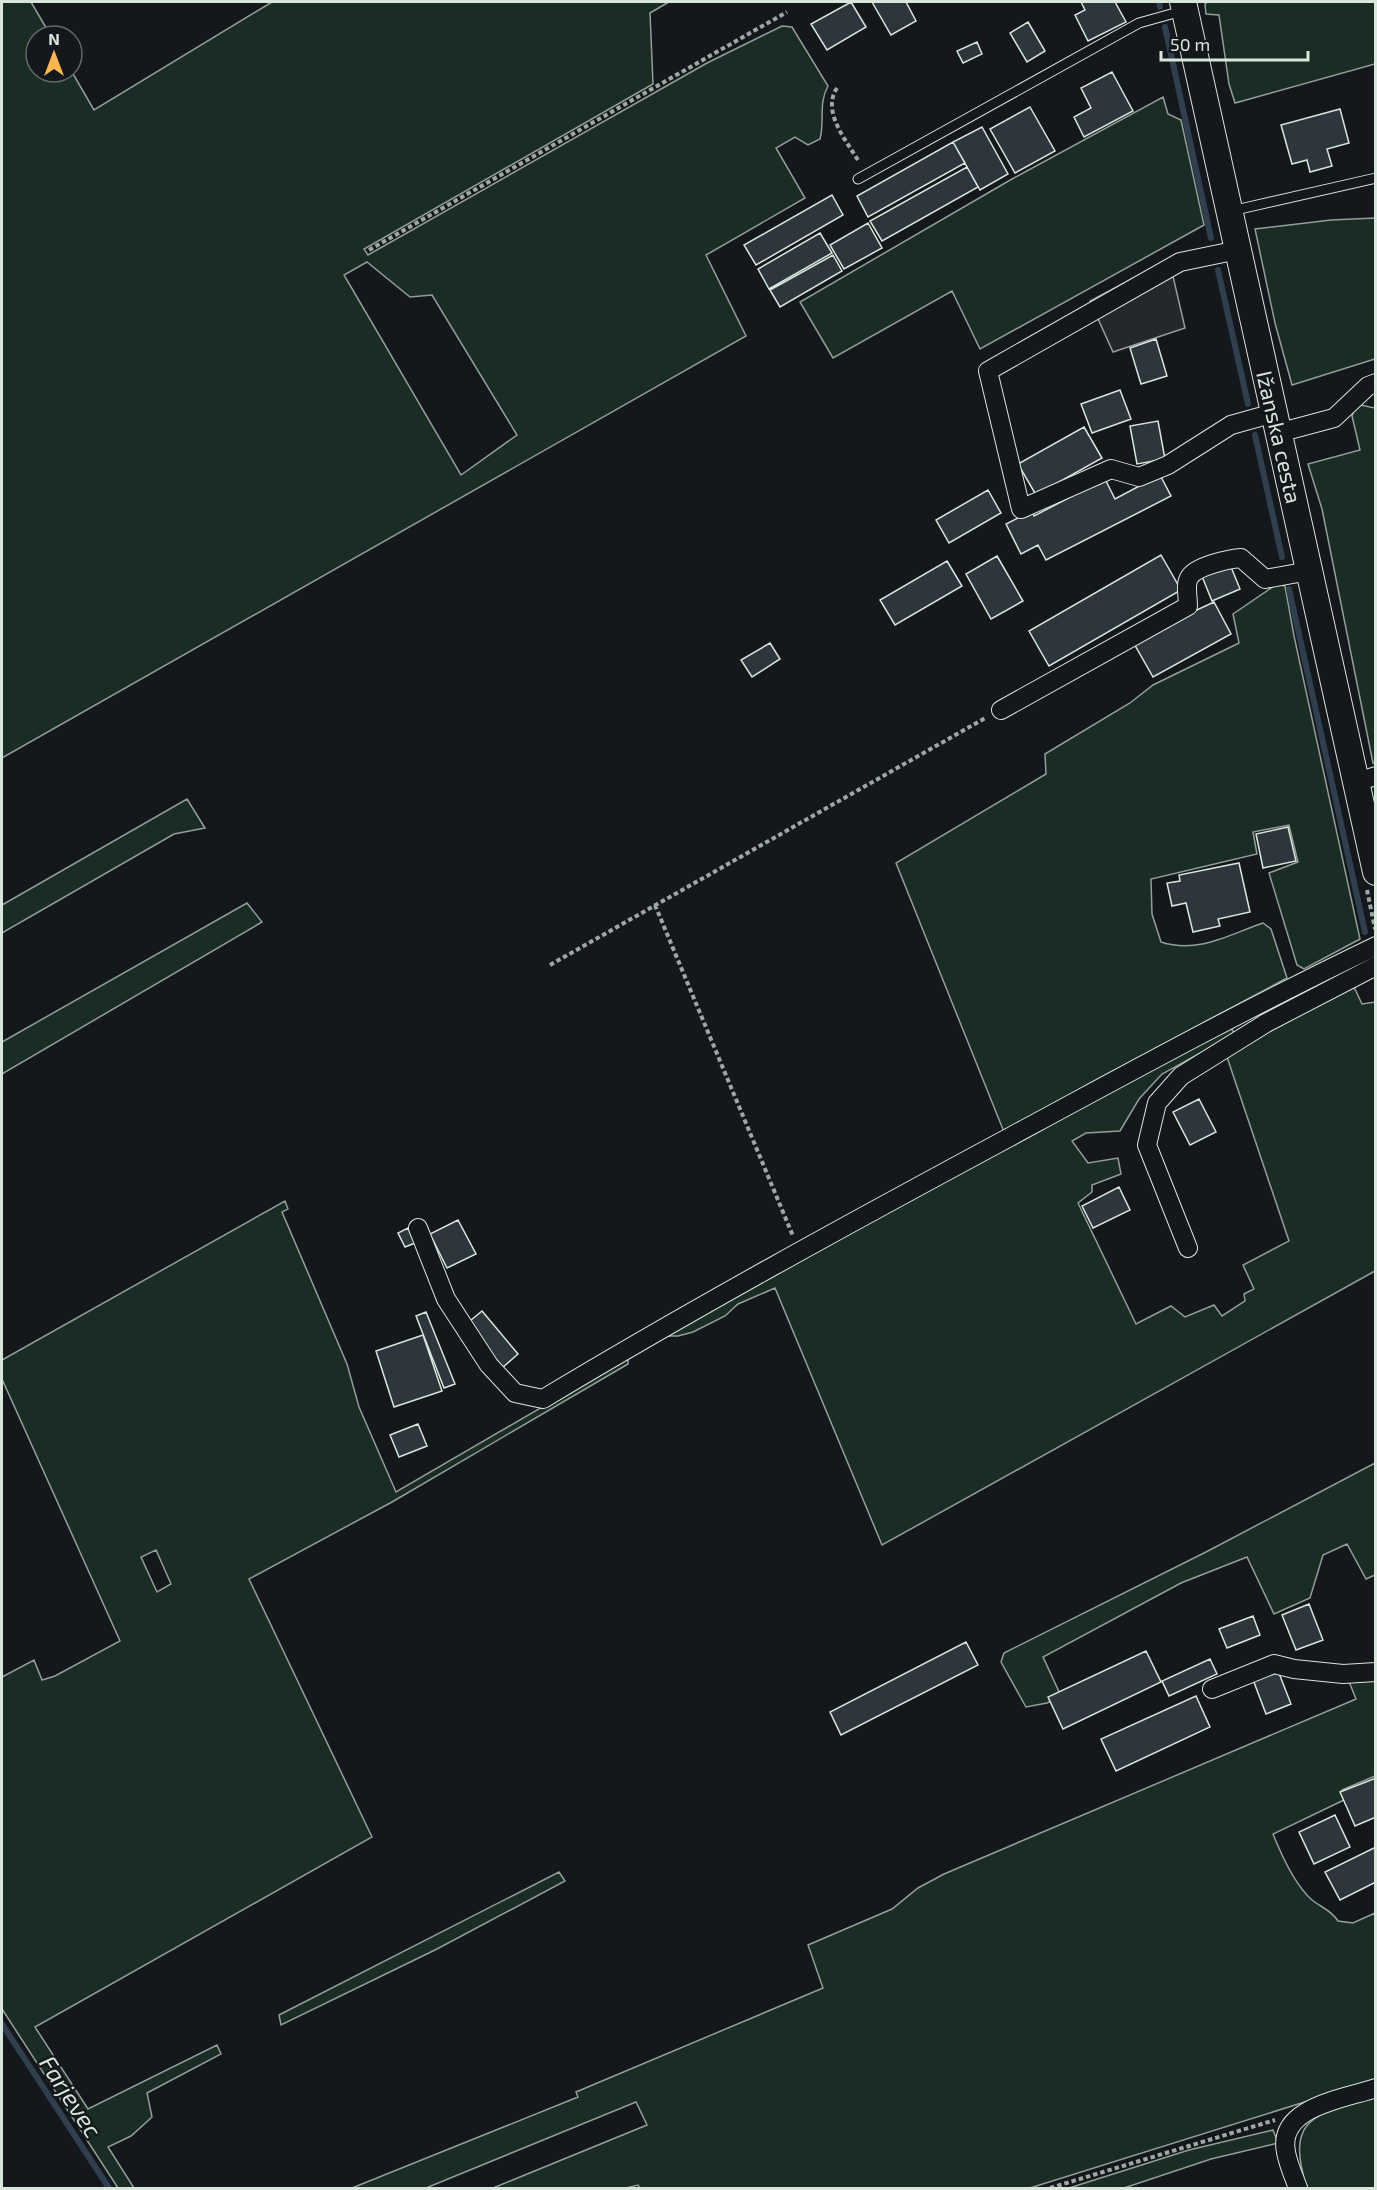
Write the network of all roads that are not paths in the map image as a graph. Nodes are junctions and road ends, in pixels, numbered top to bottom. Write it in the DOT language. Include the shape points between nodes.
graph roads {
  1 [pos="1184,6"];
  2 [pos="862,177"];
  3 [pos="1376,178"];
  4 [pos="1229,212"];
  5 [pos="1238,250"];
  6 [pos="1376,383"];
  7 [pos="1276,423"];
  8 [pos="1309,571"];
  9 [pos="1001,710"];
  10 [pos="1366,779"];
  11 [pos="1376,872"];
  12 [pos="1376,946"];
  13 [pos="1376,966"];
  14 [pos="418,1228"];
  15 [pos="1188,1248"];
  16 [pos="1376,1672"];
  17 [pos="1212,1689"];
  18 [pos="1376,2088"];
  19 [pos="1298,2188"];
  1 -- 2 [label="lane" via="1139,23"];
  1 -- 4 [label="street, Ižanska cesta"];
  3 -- 4 [label="lane"];
  4 -- 5 [label="street, Ižanska cesta"];
  5 -- 7 [label="street, Ižanska cesta"];
  5 -- 7 [label="street" via="1180,262 988,371 1021,509 1111,469 1139,477 1168,465 1231,425"];
  6 -- 7 [label="street" via="1334,418"];
  7 -- 8 [label="street, Ižanska cesta"];
  8 -- 9 [label="street" via="1265,579 1241,558 1227,559 1193,573 1188,580 1188,606"];
  8 -- 10 [label="street, Ižanska cesta"];
  10 -- 11 [label="street, Ižanska cesta"];
  12 -- 14 [label="street" via="1273,996 682,1315 543,1399 515,1393 489,1365 446,1299"];
  13 -- 15 [label="street" via="1266,1023 1181,1076 1157,1103 1147,1145"];
  16 -- 17 [label="street" via="1343,1674 1274,1664"];
  18 -- 19 [label="street" via="1302,2112 1286,2132 1285,2152"];
}
